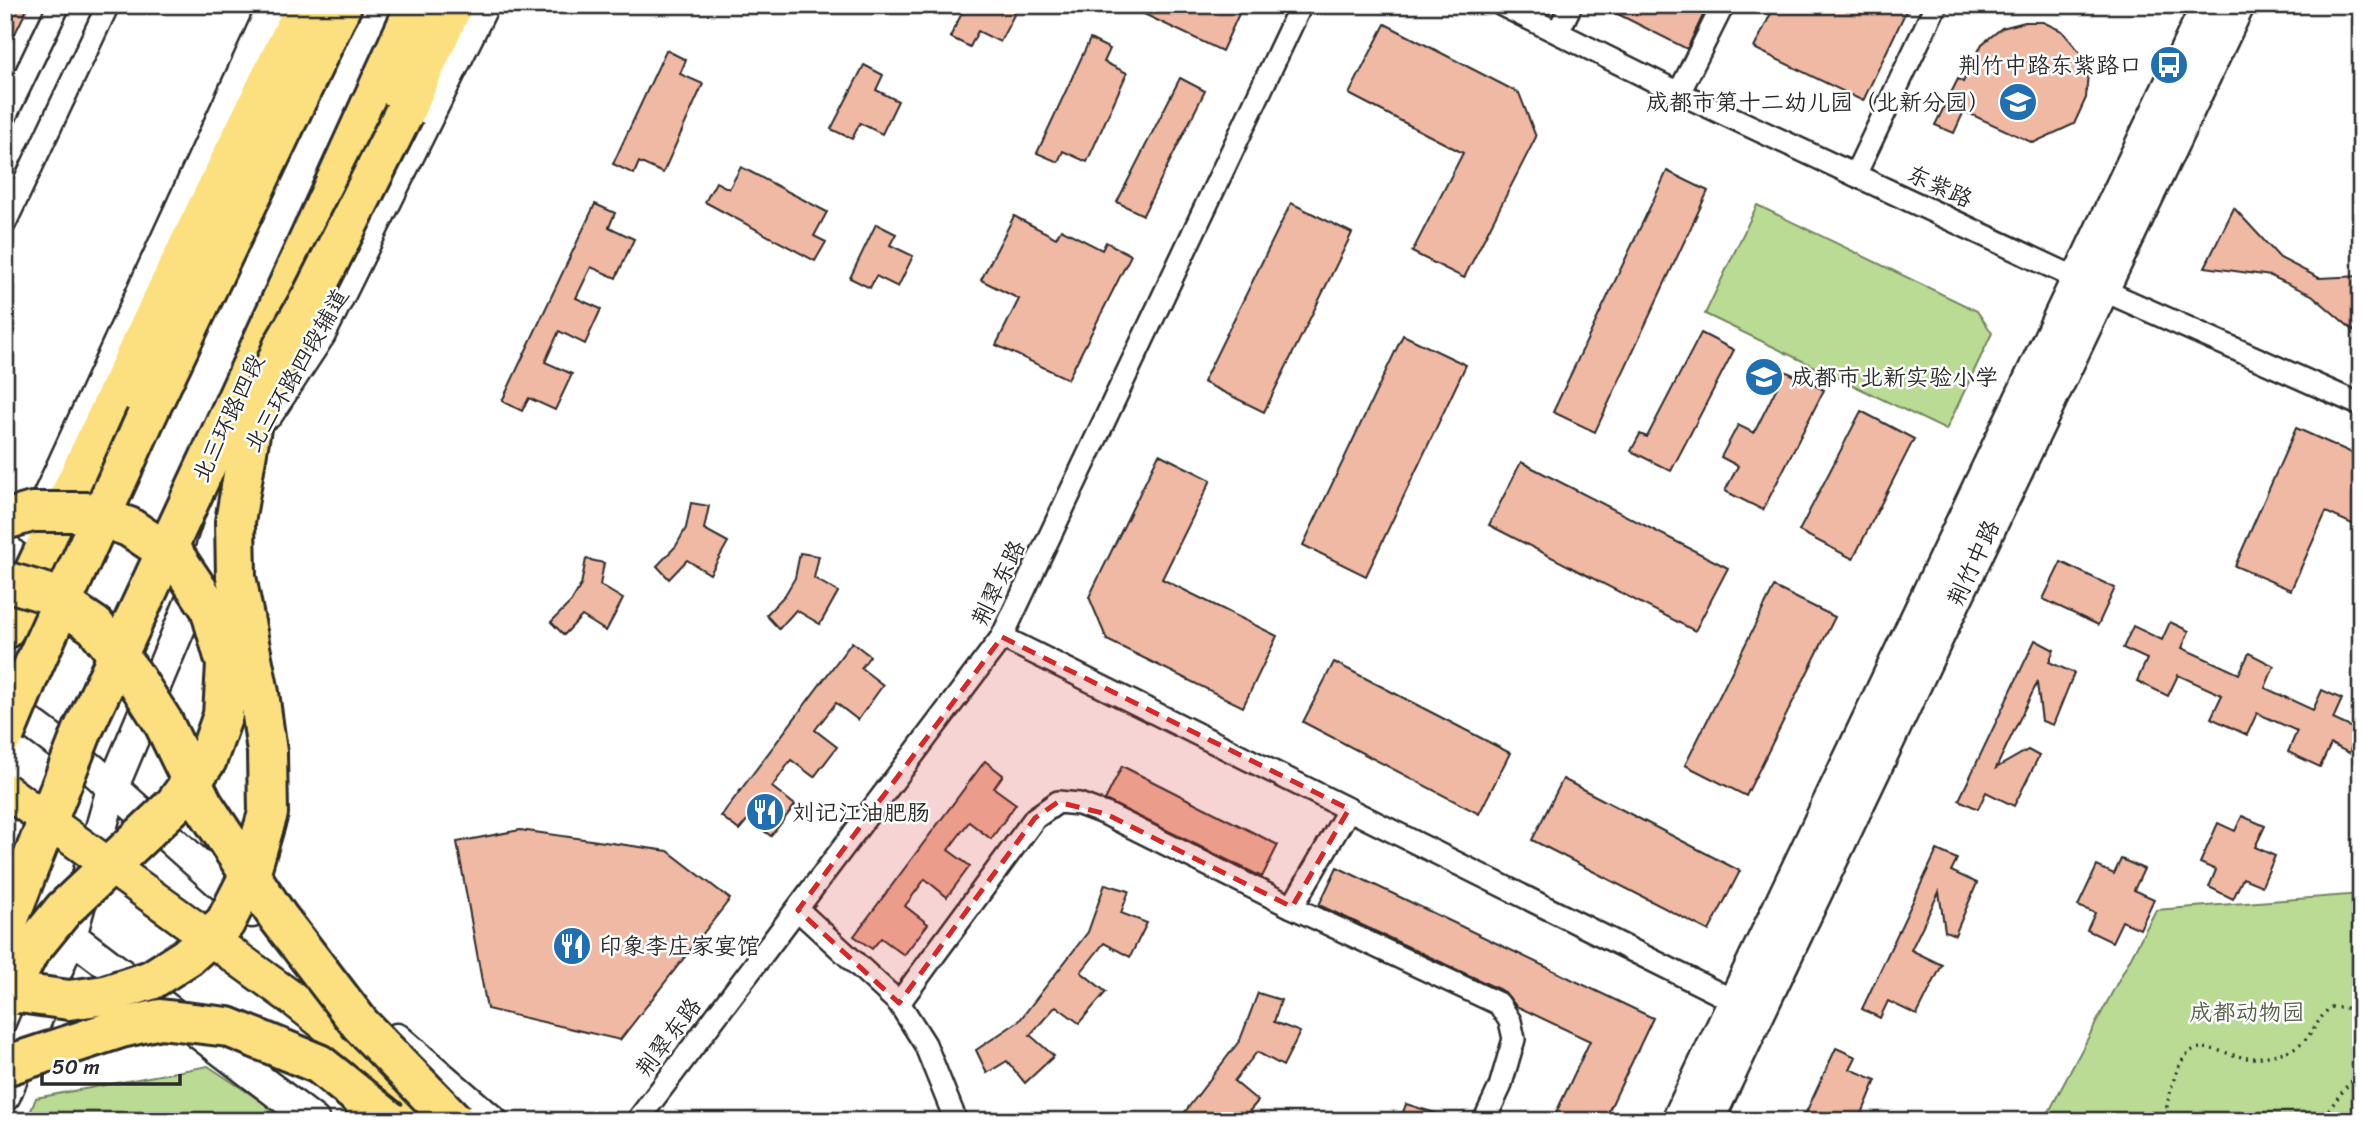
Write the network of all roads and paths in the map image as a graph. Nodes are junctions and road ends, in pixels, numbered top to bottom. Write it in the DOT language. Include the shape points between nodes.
graph roads {
  1 [pos="59,5"];
  2 [pos="108,5"];
  3 [pos="274,5"];
  4 [pos="306,5"];
  5 [pos="342,5"];
  6 [pos="416,5"];
  7 [pos="453,5"];
  8 [pos="483,5"];
  9 [pos="1301,5"];
  10 [pos="1502,5"];
  11 [pos="1571,5"];
  12 [pos="1723,5"];
  13 [pos="1936,5"];
  14 [pos="2207,5"];
  15 [pos="2239,5"];
  16 [pos="1558,32"];
  17 [pos="1679,93"];
  18 [pos="5,117"];
  19 [pos="1855,175"];
  20 [pos="5,223"];
  21 [pos="2090,284"];
  22 [pos="2361,405"];
  23 [pos="52,486"];
  24 [pos="5,504"];
  25 [pos="5,520"];
  26 [pos="5,581"];
  27 [pos="5,590"];
  28 [pos="5,629"];
  29 [pos="1002,637"];
  30 [pos="5,711"];
  31 [pos="5,734"];
  32 [pos="112,789"];
  33 [pos="5,790"];
  34 [pos="1349,809"];
  35 [pos="5,813"];
  36 [pos="1292,907"];
  37 [pos="798,910"];
  38 [pos="5,916"];
  39 [pos="5,929"];
  40 [pos="71,936"];
  41 [pos="5,991"];
  42 [pos="5,999"];
  43 [pos="899,1003"];
  44 [pos="1747,1007"];
  45 [pos="2361,1009"];
  46 [pos="5,1066"];
  47 [pos="2361,1073"];
  48 [pos="5,1095"];
  49 [pos="314,1121"];
  50 [pos="390,1121"];
  51 [pos="419,1121"];
  52 [pos="447,1121"];
  53 [pos="454,1121"];
  54 [pos="492,1121"];
  55 [pos="637,1121"];
  56 [pos="957,1121"];
  57 [pos="1484,1121"];
  58 [pos="1676,1121"];
  59 [pos="1708,1121"];
  60 [pos="2164,1121"];
  61 [pos="2320,1121"];
  1 -- 18 [label="street"];
  2 -- 20 [label="street"];
  3 -- 23 [label="main road"];
  4 -- 28 [label="highway, bridge"];
  5 -- 31 [label="highway, bridge" via="146,417"];
  6 -- 39 [label="highway, 北三环路四段, bridge" via="83,730"];
  7 -- 41 [label="highway, bridge" via="404,113 283,346 252,422 235,522 236,578 259,693 267,752 268,813 250,874 225,923 151,981 69,1000"];
  8 -- 32 [label="main road, 北三环路四段辅道" via="320,334 262,422"];
  9 -- 29 [label="street, 荆翠东路"];
  10 -- 16 [label="street, 东紫路"];
  11 -- 16 [label="street"];
  12 -- 17 [label="street"];
  13 -- 19 [label="street"];
  14 -- 21 [label="main road, 荆竹中路"];
  15 -- 21 [label="main road, 荆竹中路"];
  16 -- 17 [label="street, 东紫路"];
  17 -- 19 [label="street, 东紫路"];
  19 -- 21 [label="street, 东紫路"];
  21 -- 22 [label="street, 东紫路"];
  21 -- 44 [label="main road, 荆竹中路"];
  23 -- 24 [label="main road"];
  23 -- 27 [label="main road"];
  25 -- 42 [label="highway, bridge" via="32,512 86,512 129,527 177,559 211,608 226,664 223,715 207,760 174,805 64,909 29,952"];
  26 -- 53 [label="highway, bridge" via="46,593 95,626 163,722 203,804 278,917 360,1024"];
  29 -- 34 [label="street"];
  29 -- 37 [label="street, 荆翠东路"];
  30 -- 32 [label="main road" via="36,727"];
  32 -- 40 [label="main road, 北三环路四段辅道"];
  32 -- 54 [label="main road"];
  33 -- 52 [label="main road, bridge" via="292,998"];
  34 -- 36 [label="street"];
  34 -- 44 [label="street"];
  35 -- 51 [label="main road, bridge" via="282,1011"];
  36 -- 43 [label="street" via="1105,814 1058,802 1035,818"];
  36 -- 57 [label="street" via="1499,1004 1514,1039"];
  37 -- 43 [label="street"];
  37 -- 55 [label="street, 荆翠东路"];
  38 -- 40 [label="main road"];
  40 -- 48 [label="main road, 北三环路四段辅道"];
  40 -- 49 [label="main road"];
  43 -- 56 [label="street" via="925,1044"];
  44 -- 58 [label="main road, 荆竹中路"];
  44 -- 59 [label="main road, 荆竹中路"];
  45 -- 60 [label="path" via="2331,1007 2296,1047 2253,1059 2203,1048 2192,1051 2172,1084"];
  46 -- 50 [label="highway, bridge" via="160,1019 228,1027 319,1064"];
  47 -- 61 [label="path"];
}
